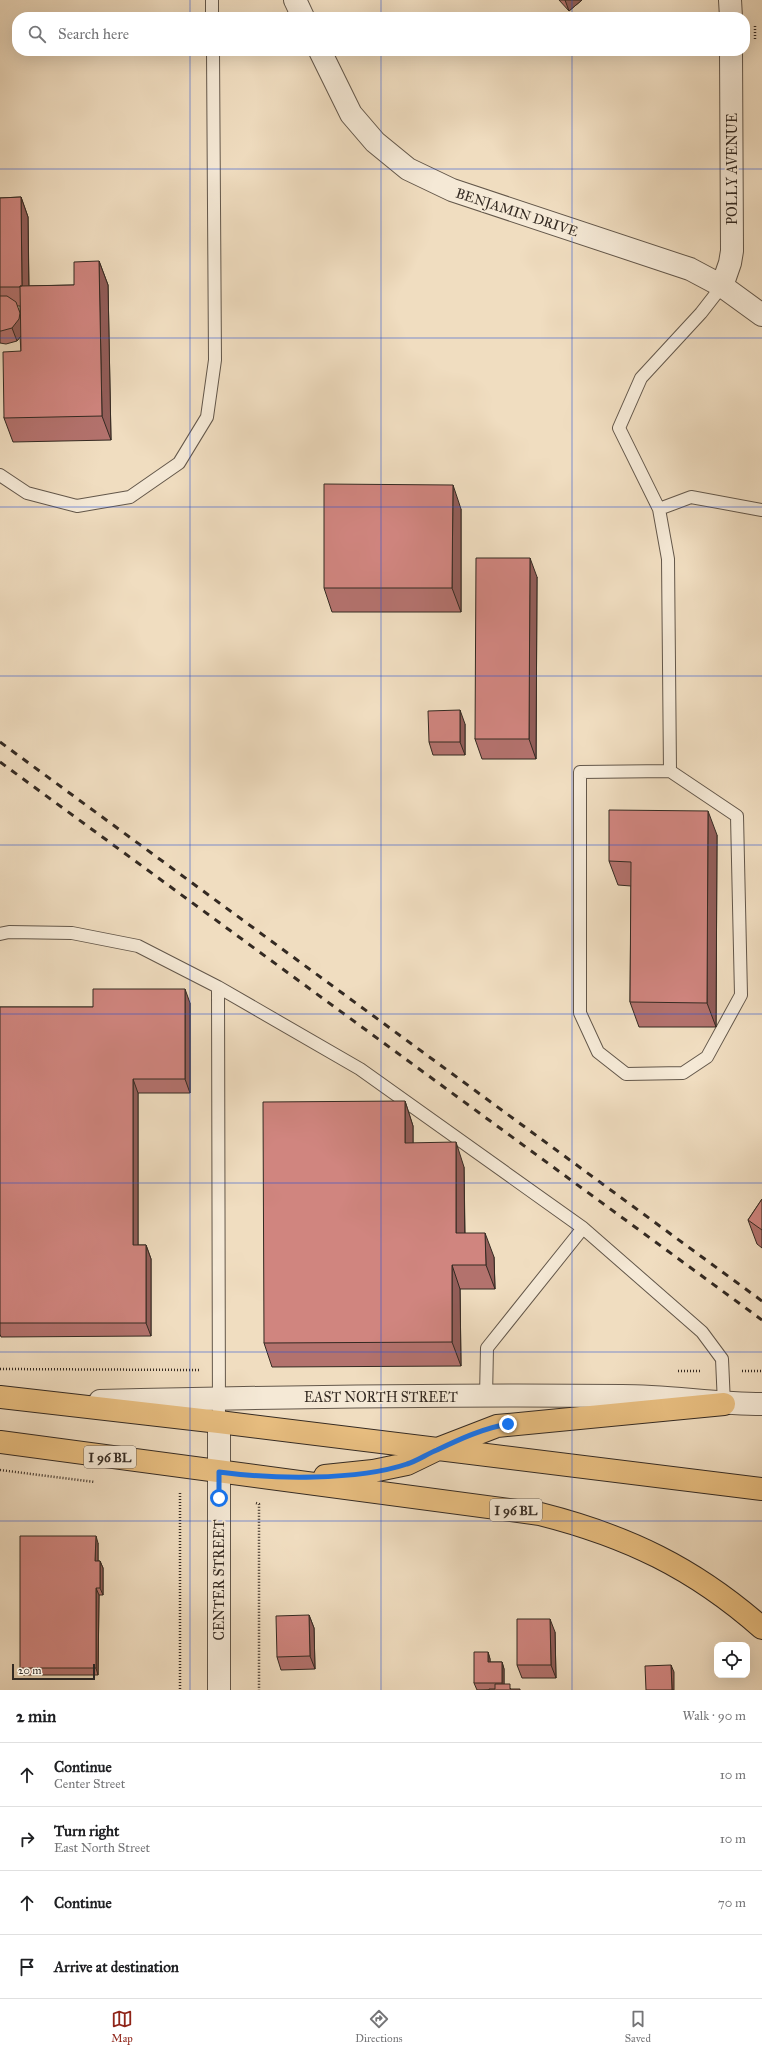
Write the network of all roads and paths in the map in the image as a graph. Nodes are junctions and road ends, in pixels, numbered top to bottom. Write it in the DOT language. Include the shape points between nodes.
graph roads {
  1 [pos="212,0"];
  2 [pos="295,0"];
  3 [pos="730,0"];
  4 [pos="212,12"];
  5 [pos="301,12"];
  6 [pos="731,12"];
  7 [pos="213,56"];
  8 [pos="322,56"];
  9 [pos="731,56"];
  10 [pos="722,286"];
  11 [pos="762,315"];
  12 [pos="0,475"];
  13 [pos="659,509"];
  14 [pos="762,510"];
  15 [pos="670,771"];
  16 [pos="0,934"];
  17 [pos="218,986"];
  18 [pos="583,1228"];
  19 [pos="0,1397"];
  20 [pos="486,1397"];
  21 [pos="219,1399"];
  22 [pos="56,1402"];
  23 [pos="724,1404"];
  24 [pos="762,1404"];
  25 [pos="219,1422"];
  26 [pos="0,1442"];
  27 [pos="440,1448"];
  28 [pos="0,1470"];
  29 [pos="219,1472"];
  30 [pos="242,1475"];
  31 [pos="102,1483"];
  32 [pos="762,1489"];
  33 [pos="172,1492"];
  34 [pos="180,1493"];
  35 [pos="219,1498"];
  36 [pos="762,1628"];
  37 [pos="180,1690"];
  38 [pos="219,1690"];
  39 [pos="259,1690"];
  1 -- 4 [label="lane"];
  2 -- 5 [label="street"];
  3 -- 6 [label="street"];
  7 -- 12 [label="lane" via="215,360 207,416 179,463 130,497 77,506 27,493"];
  8 -- 10 [label="street, BENJAMIN DRIVE" via="351,114 375,142 408,169 452,190 690,269"];
  9 -- 10 [label="street, POLLY AVENUE" via="732,251"];
  10 -- 11 [label="street, BENJAMIN DRIVE"];
  10 -- 13 [label="lane" via="642,378 619,428"];
  13 -- 14 [label="lane" via="691,497"];
  13 -- 15 [label="lane" via="668,559"];
  15 -- 15 [label="lane" via="737,816 741,995 707,1057 683,1073 626,1074 598,1052 580,1013 580,772"];
  16 -- 17 [label="lane" via="72,933 138,946"];
  17 -- 18 [label="lane" via="360,1069"];
  17 -- 21 [label="lane"];
  18 -- 20 [label="lane" via="487,1348"];
  18 -- 23 [label="lane" via="702,1332 722,1359"];
  19 -- 22 [label="main road, EAST NORTH STREET"];
  20 -- 21 [label="street, EAST NORTH STREET"];
  20 -- 23 [label="street, EAST NORTH STREET" via="624,1396"];
  21 -- 22 [label="street, EAST NORTH STREET"];
  21 -- 25 [label="lane"];
  22 -- 25 [label="main road"];
  23 -- 24 [label="street, EAST NORTH STREET"];
  23 -- 27 [label="main road" via="508,1424 478,1432"];
  25 -- 27 [label="main road"];
  25 -- 29 [label="street, CENTER STREET"];
  26 -- 29 [label="main road, I 96 BL"];
  27 -- 30 [label="main road" via="407,1464 340,1476"];
  27 -- 32 [label="main road"];
  28 -- 31 [label="path"];
  29 -- 30 [label="main road, I 96 BL"];
  29 -- 35 [label="street, CENTER STREET"];
  30 -- 36 [label="main road, I 96 BL" via="492,1506 571,1522 619,1538 667,1561 713,1589"];
  33 -- 34 [label="path"];
  34 -- 35 [label="path"];
  34 -- 37 [label="path"];
  35 -- 38 [label="street, CENTER STREET"];
  35 -- 39 [label="path" via="259,1504"];
}
